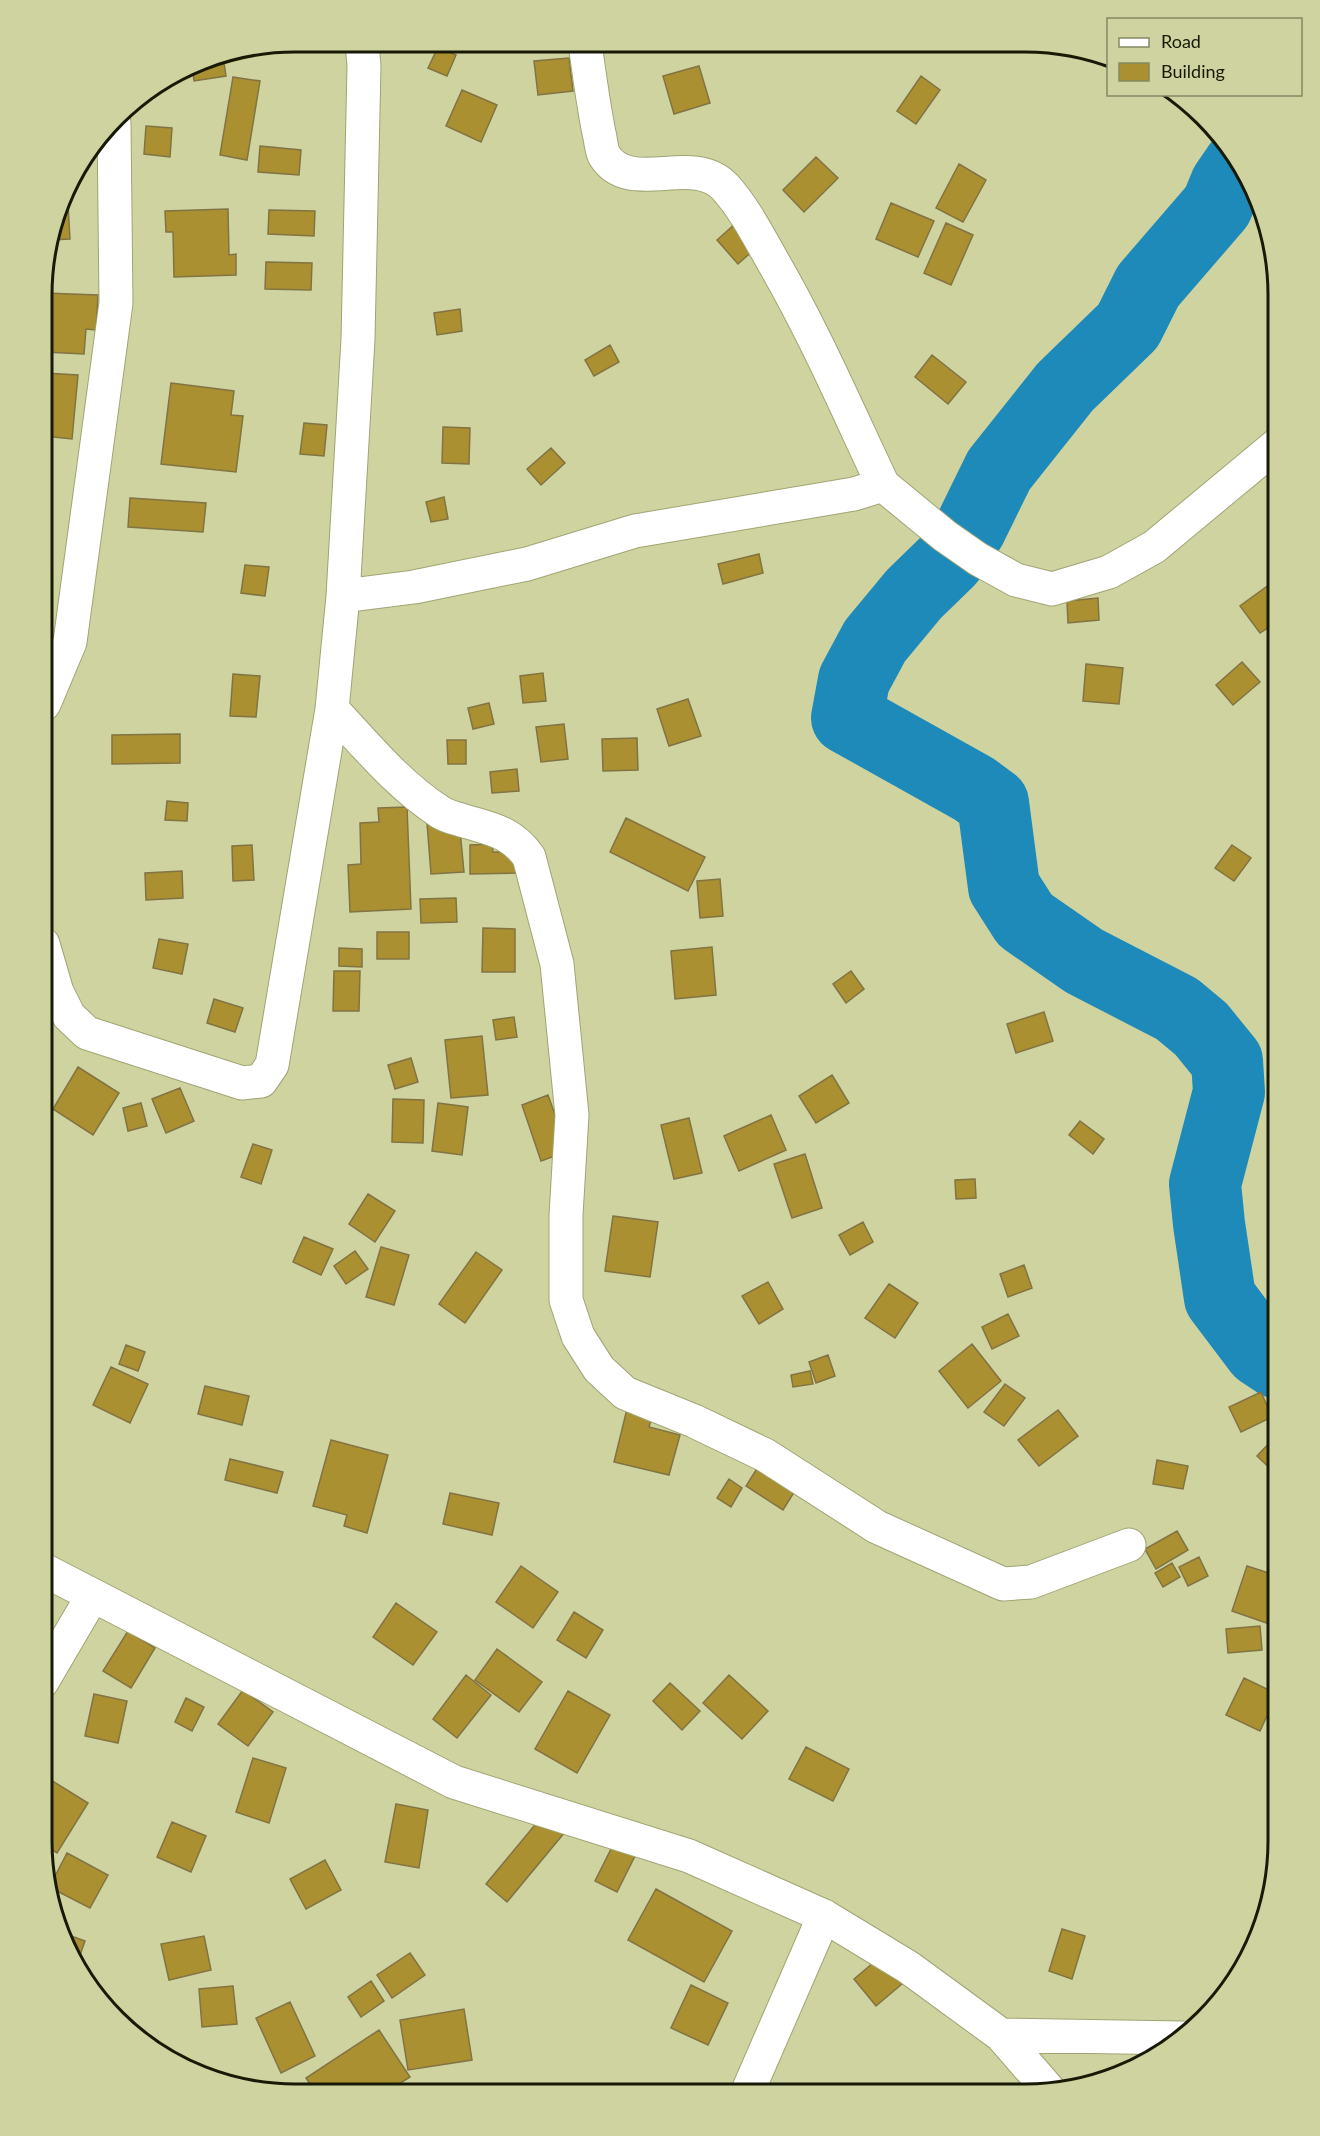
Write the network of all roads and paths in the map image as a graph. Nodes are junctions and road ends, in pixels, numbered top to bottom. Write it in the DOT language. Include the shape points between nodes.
graph roads {
  1 [pos="363,52"];
  2 [pos="586,52"];
  3 [pos="114,134"];
  4 [pos="1268,452"];
  5 [pos="883,484"];
  6 [pos="343,596"];
  7 [pos="52,685"];
  8 [pos="332,709"];
  9 [pos="52,975"];
  10 [pos="1129,1545"];
  11 [pos="52,1574"];
  12 [pos="93,1595"];
  13 [pos="52,1665"];
  14 [pos="824,1916"];
  15 [pos="1001,2035"];
  16 [pos="1166,2038"];
  17 [pos="1043,2083"];
  18 [pos="751,2084"];
  1 -- 6 [label="street" via="358,339"];
  2 -- 5 [label="street" via="604,154 616,169 633,174 700,172 714,177 725,188 796,301"];
  3 -- 7 [label="street" via="116,303 70,642"];
  4 -- 5 [label="street" via="1154,547 1108,572 1052,589 1016,580 978,559"];
  5 -- 6 [label="street" via="854,494 635,531 527,564"];
  6 -- 8 [label="street"];
  8 -- 9 [label="street" via="272,1065 261,1081 242,1083 87,1033 69,1016"];
  8 -- 10 [label="street" via="419,797 442,813 505,834 529,856 557,964 573,1115 566,1215 566,1300 578,1336 599,1369 625,1393 765,1455 877,1527 1004,1584 1031,1582"];
  11 -- 12 [label="street"];
  12 -- 13 [label="street"];
  12 -- 14 [label="street" via="454,1782 689,1856"];
  14 -- 15 [label="street" via="908,1967"];
  14 -- 18 [label="street"];
  15 -- 16 [label="street"];
  15 -- 17 [label="street"];
}
